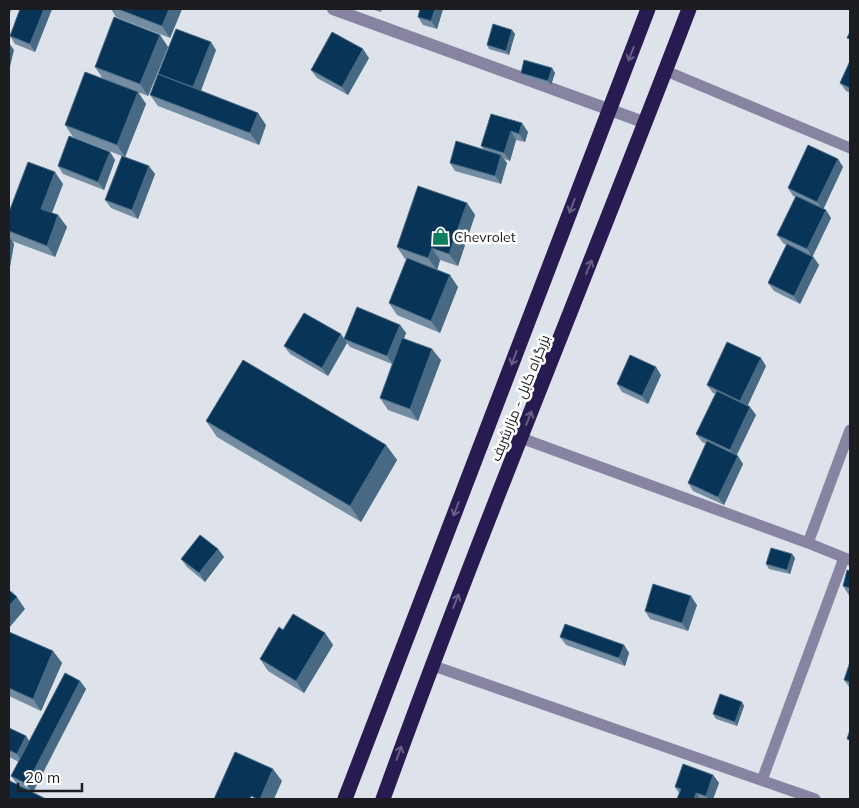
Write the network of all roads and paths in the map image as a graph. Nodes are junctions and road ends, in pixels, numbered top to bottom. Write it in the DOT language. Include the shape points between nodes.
graph roads {
  1 [pos="333,9"];
  2 [pos="648,9"];
  3 [pos="689,9"];
  4 [pos="666,71"];
  5 [pos="609,109"];
  6 [pos="646,123"];
  7 [pos="850,148"];
  8 [pos="850,430"];
  9 [pos="521,438"];
  10 [pos="808,543"];
  11 [pos="847,559"];
  12 [pos="431,665"];
  13 [pos="762,780"];
  14 [pos="345,799"];
  15 [pos="382,799"];
  16 [pos="815,799"];
  1 -- 5 [label="street"];
  2 -- 5 [label="highway, بزرگراه کابل - مزارشریف, one-way"];
  3 -- 4 [label="highway, بزرگراه کابل - مزارشریف"];
  4 -- 6 [label="highway, بزرگراه کابل - مزارشریف"];
  4 -- 7 [label="lane"];
  5 -- 6 [label="street"];
  5 -- 14 [label="highway, بزرگراه کابل - مزارشریف, one-way"];
  9 -- 6 [label="highway, بزرگراه کابل - مزارشریف, one-way"];
  8 -- 10 [label="lane"];
  9 -- 10 [label="lane"];
  12 -- 9 [label="highway, بزرگراه کابل - مزارشریف, one-way"];
  10 -- 11 [label="lane"];
  11 -- 13 [label="lane"];
  12 -- 13 [label="lane"];
  15 -- 12 [label="highway, بزرگراه کابل - مزارشریف, one-way"];
  13 -- 16 [label="lane"];
}
